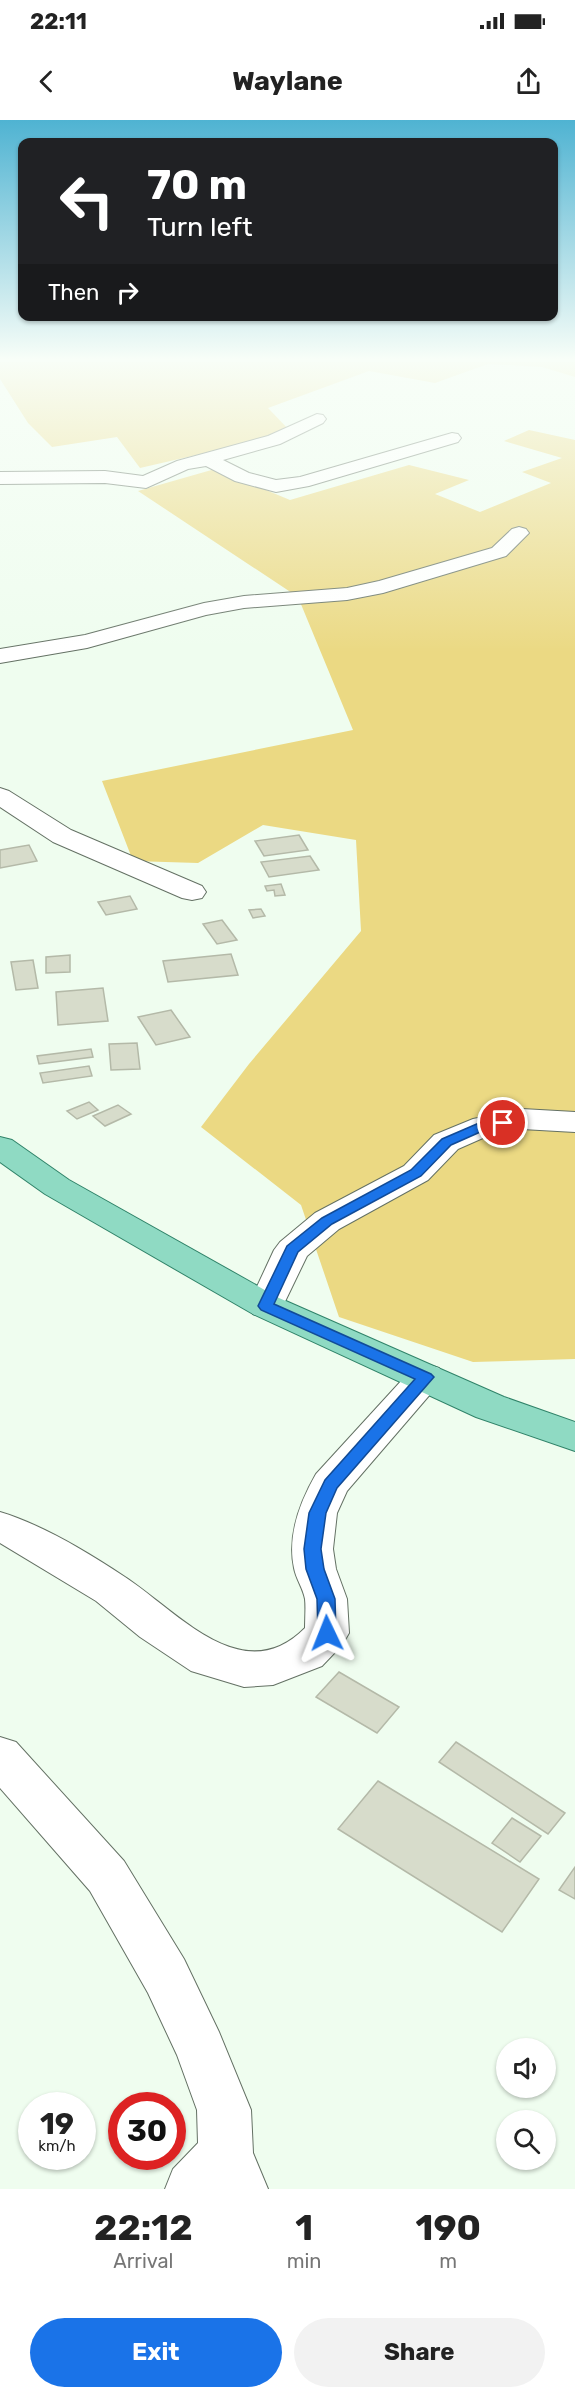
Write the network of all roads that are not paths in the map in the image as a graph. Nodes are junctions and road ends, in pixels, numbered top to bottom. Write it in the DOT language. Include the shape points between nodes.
graph roads {
  1 [pos="212,459"];
  2 [pos="382,459"];
  3 [pos="208,460"];
  4 [pos="0,478"];
  5 [pos="519,533"];
  6 [pos="0,656"];
  7 [pos="0,796"];
  8 [pos="192,892"];
  9 [pos="575,1122"];
  10 [pos="0,1147"];
  11 [pos="266,1306"];
  12 [pos="426,1377"];
  13 [pos="575,1437"];
  14 [pos="5,1533"];
  15 [pos="0,1756"];
  16 [pos="220,2177"];
  1 -- 3 [label="street"];
  2 -- 3 [label="street" via="276,486 242,477"];
  3 -- 4 [label="street" via="183,465 146,482 105,477"];
  5 -- 6 [label="street" via="499,552 383,587 204,609 87,641"];
  7 -- 8 [label="street" via="62,836"];
  9 -- 11 [label="street" via="522,1119 484,1126 446,1142 416,1173 327,1221 292,1250"];
  10 -- 11 [label="main road" via="57,1187"];
  11 -- 12 [label="main road"];
  12 -- 13 [label="main road" via="490,1407"];
  12 -- 14 [label="street" via="330,1484 317,1513 312,1549 326,1599 327,1633 307,1654 273,1667 244,1669 207,1659 155,1625 111,1589"];
  15 -- 16 [label="street" via="107,1876 166,1976 224,2110"];
}
